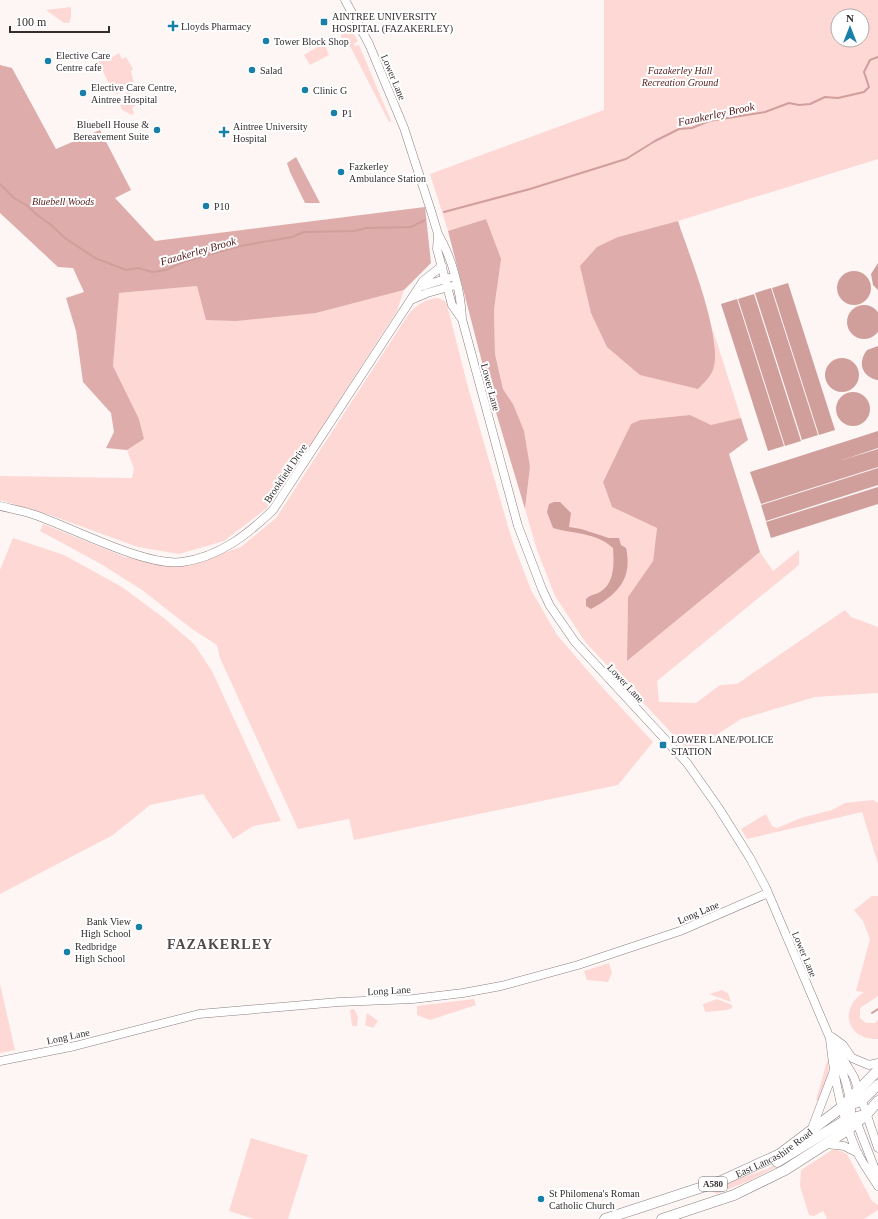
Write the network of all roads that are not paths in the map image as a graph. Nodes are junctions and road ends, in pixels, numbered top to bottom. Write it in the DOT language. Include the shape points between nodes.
graph roads {
  1 [pos="345,0"];
  2 [pos="438,234"];
  3 [pos="442,266"];
  4 [pos="450,278"];
  5 [pos="452,286"];
  6 [pos="420,287"];
  7 [pos="413,299"];
  8 [pos="0,506"];
  9 [pos="768,893"];
  10 [pos="829,1036"];
  11 [pos="0,1061"];
  12 [pos="878,1063"];
  13 [pos="878,1070"];
  14 [pos="833,1073"];
  15 [pos="878,1085"];
  16 [pos="859,1090"];
  17 [pos="878,1101"];
  18 [pos="851,1103"];
  19 [pos="866,1115"];
  20 [pos="852,1121"];
  21 [pos="811,1130"];
  22 [pos="827,1144"];
  23 [pos="878,1148"];
  24 [pos="858,1153"];
  25 [pos="750,1169"];
  26 [pos="878,1177"];
  27 [pos="878,1186"];
  28 [pos="605,1219"];
  29 [pos="662,1219"];
  1 -- 2 [label="street, Lower Lane" via="369,44 402,121"];
  2 -- 3 [label="street, Lower Lane" via="437,249"];
  2 -- 4 [label="street, Lower Lane" via="446,247"];
  3 -- 4 [label="street, Lower Lane"];
  3 -- 6 [label="street, Brookfield Drive" via="426,278"];
  4 -- 5 [label="street, Lower Lane"];
  4 -- 6 [label="street"];
  5 -- 7 [label="street"];
  5 -- 9 [label="street, Lower Lane" via="461,302 462,319 518,526 534,572 550,606 575,642 687,763 750,858"];
  6 -- 7 [label="street, Brookfield Drive"];
  7 -- 8 [label="street, Brookfield Drive" via="273,510 234,543 210,556 181,562 149,559 35,515"];
  9 -- 10 [label="street, Lower Lane"];
  9 -- 11 [label="street, Long Lane" via="672,933 543,976 501,986 413,999 339,1002 199,1014 75,1046"];
  10 -- 12 [label="street" via="842,1044 852,1058 869,1065"];
  10 -- 14 [label="street, Lower Lane"];
  10 -- 16 [label="street, Lower Lane"];
  10 -- 18 [label="street"];
  13 -- 16 [label="highway, East Lancashire Road / A580"];
  14 -- 18 [label="street, Lower Lane"];
  14 -- 21 [label="street"];
  15 -- 18 [label="highway"];
  16 -- 18 [label="highway, East Lancashire Road / A580"];
  17 -- 19 [label="highway"];
  18 -- 19 [label="street"];
  18 -- 20 [label="street"];
  18 -- 20 [label="street"];
  18 -- 21 [label="highway, East Lancashire Road / A580"];
  19 -- 20 [label="highway"];
  19 -- 23 [label="street"];
  20 -- 22 [label="highway, East Lancashire Road / A580"];
  20 -- 24 [label="street"];
  20 -- 25 [label="highway" via="778,1162"];
  20 -- 26 [label="street"];
  21 -- 25 [label="highway, East Lancashire Road / A580" via="780,1154"];
  22 -- 24 [label="street" via="844,1146"];
  22 -- 29 [label="highway, East Lancashire Road / A580" via="752,1187"];
  24 -- 27 [label="street"];
  25 -- 28 [label="highway, East Lancashire Road / A580" via="703,1188"];
}
